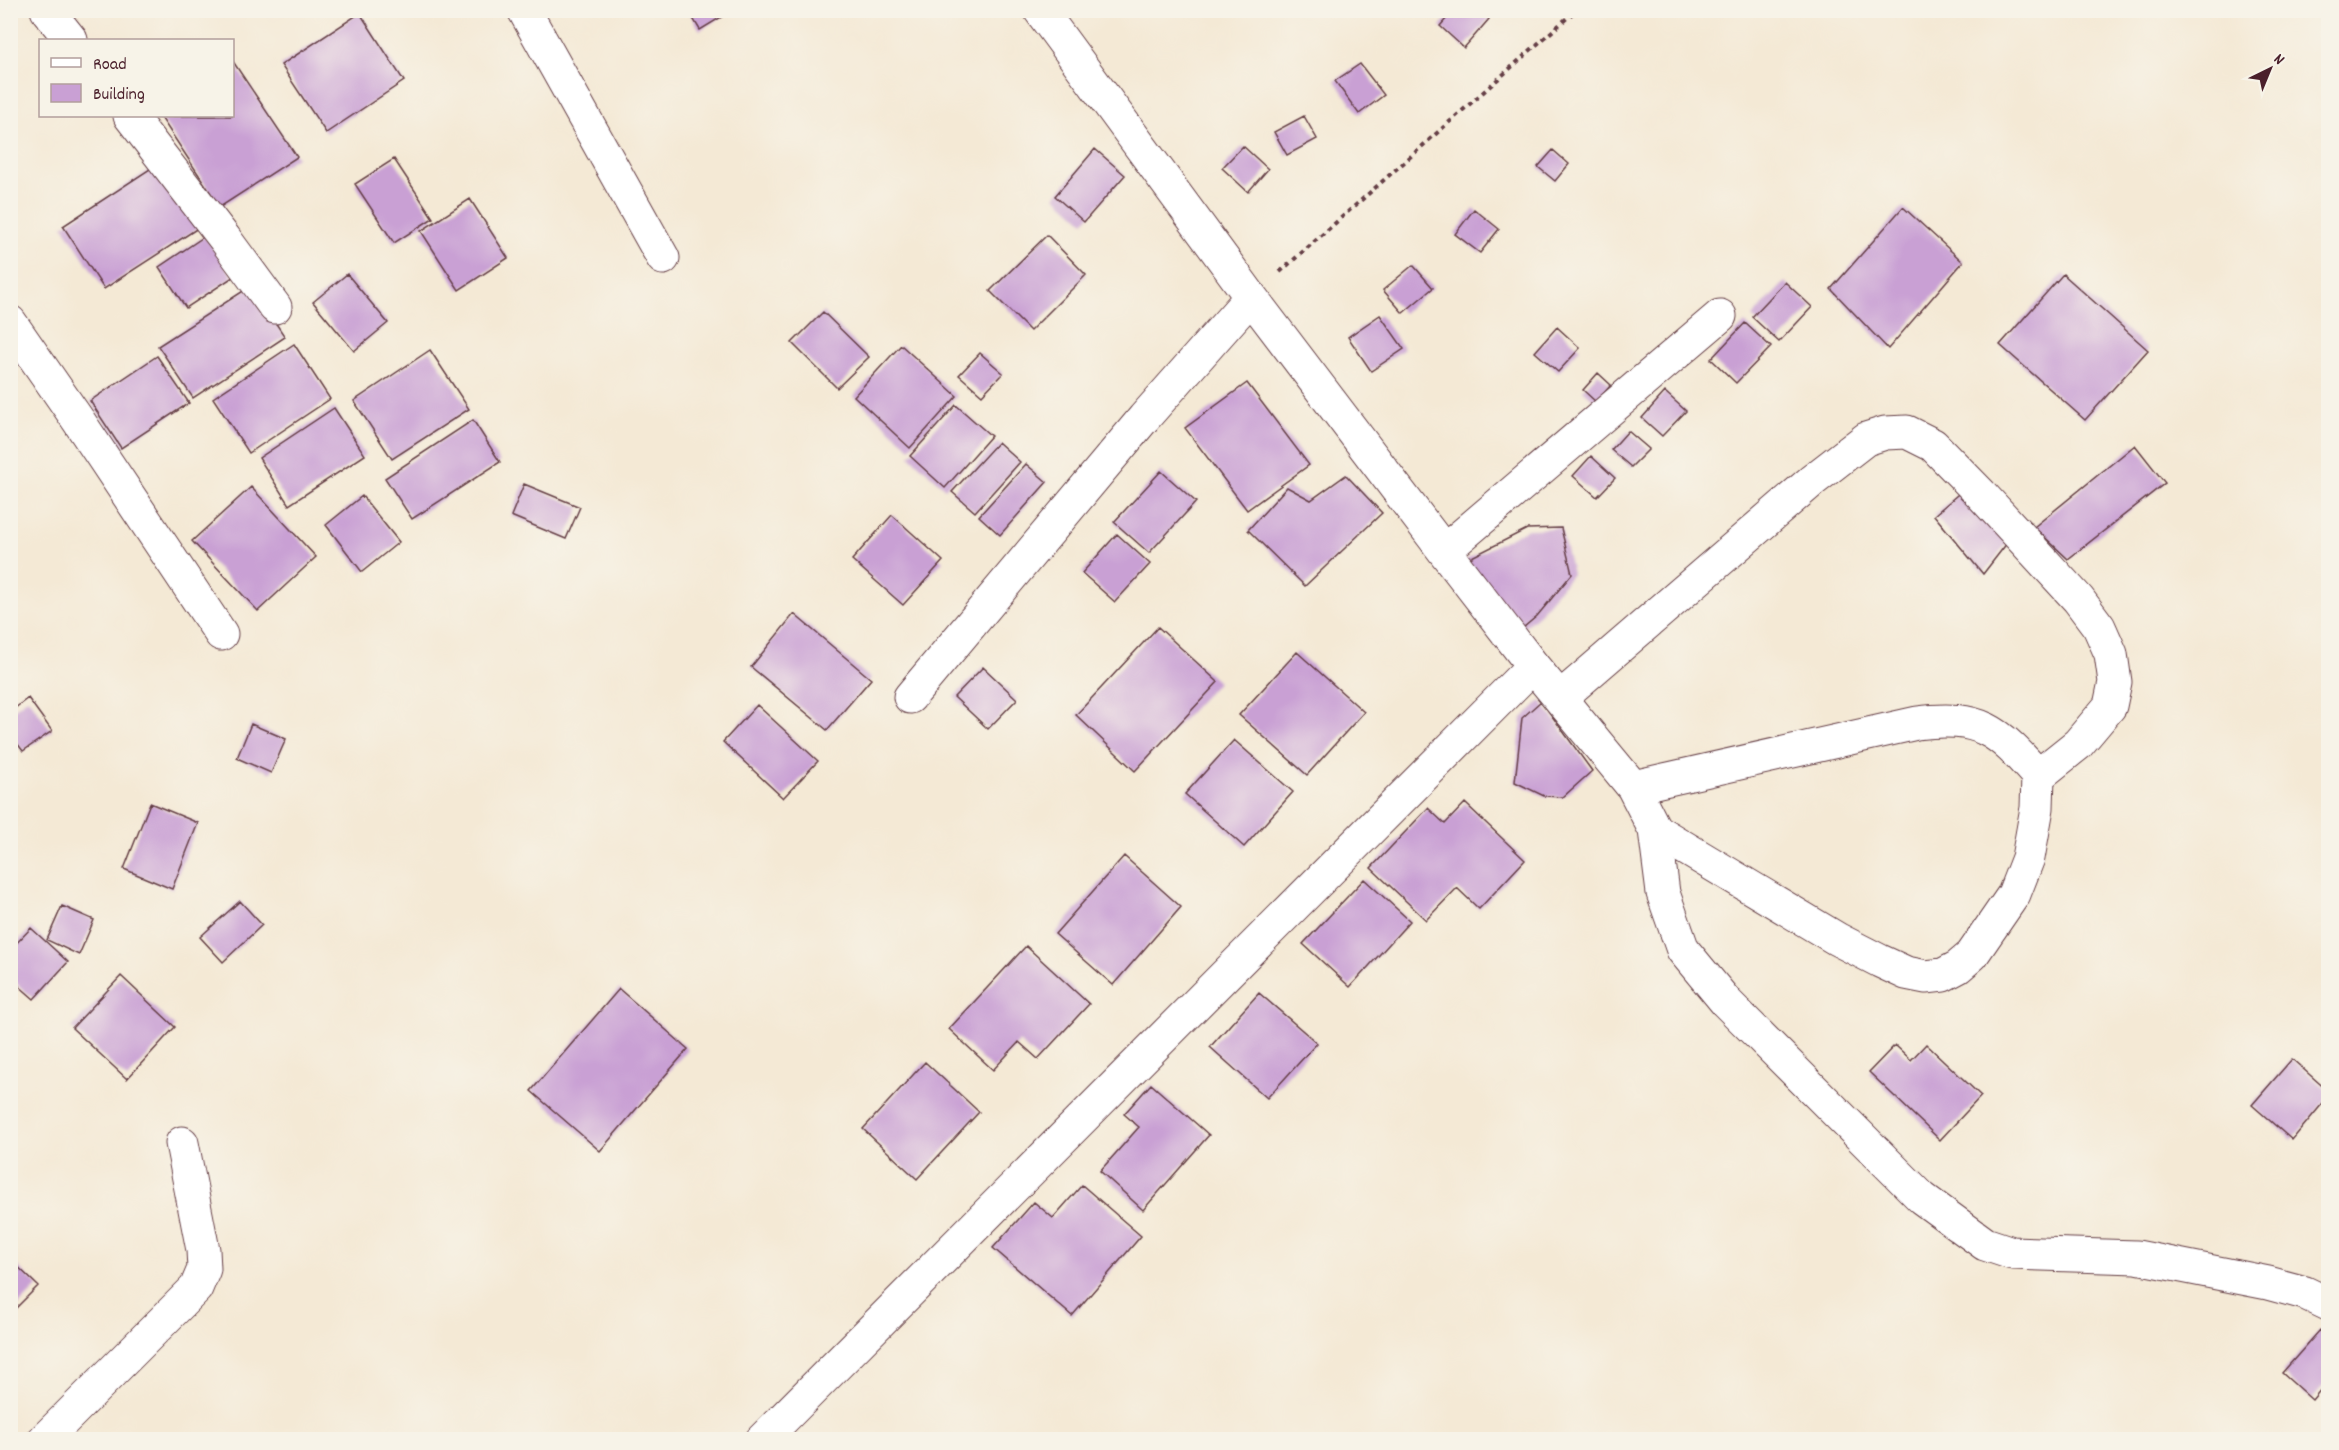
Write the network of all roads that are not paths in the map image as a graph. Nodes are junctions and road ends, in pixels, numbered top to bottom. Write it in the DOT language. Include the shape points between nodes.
graph roads {
  1 [pos="47,10"];
  2 [pos="524,10"];
  3 [pos="1040,10"];
  4 [pos="70,39"];
  5 [pos="131,117"];
  6 [pos="663,258"];
  7 [pos="1251,297"];
  8 [pos="275,307"];
  9 [pos="1720,316"];
  10 [pos="10,322"];
  11 [pos="1444,551"];
  12 [pos="221,634"];
  13 [pos="1533,666"];
  14 [pos="910,697"];
  15 [pos="1560,698"];
  16 [pos="2038,776"];
  17 [pos="1633,787"];
  18 [pos="1655,830"];
  19 [pos="182,1143"];
  20 [pos="2328,1304"];
  21 [pos="44,1440"];
  22 [pos="762,1440"];
  1 -- 4 [label="street"];
  2 -- 6 [label="street"];
  3 -- 7 [label="street"];
  5 -- 8 [label="street"];
  7 -- 11 [label="street"];
  7 -- 14 [label="street"];
  9 -- 11 [label="street"];
  10 -- 12 [label="street"];
  11 -- 13 [label="street"];
  13 -- 15 [label="street"];
  13 -- 22 [label="street"];
  15 -- 16 [label="street" via="1866,439 1907,432 1933,445 2079,599 2111,654 2115,682 2110,706 2078,744"];
  15 -- 17 [label="street"];
  16 -- 17 [label="street" via="2018,754 1981,726 1945,720"];
  16 -- 18 [label="street" via="2028,858 2014,894 1972,955 1943,975 1906,973 1880,961"];
  17 -- 18 [label="street"];
  18 -- 20 [label="street" via="1663,893 1683,950 1726,1002 1922,1198 1985,1244 2012,1253 2137,1257 2268,1283"];
  19 -- 21 [label="street" via="203,1250 204,1269 196,1288"];
}
